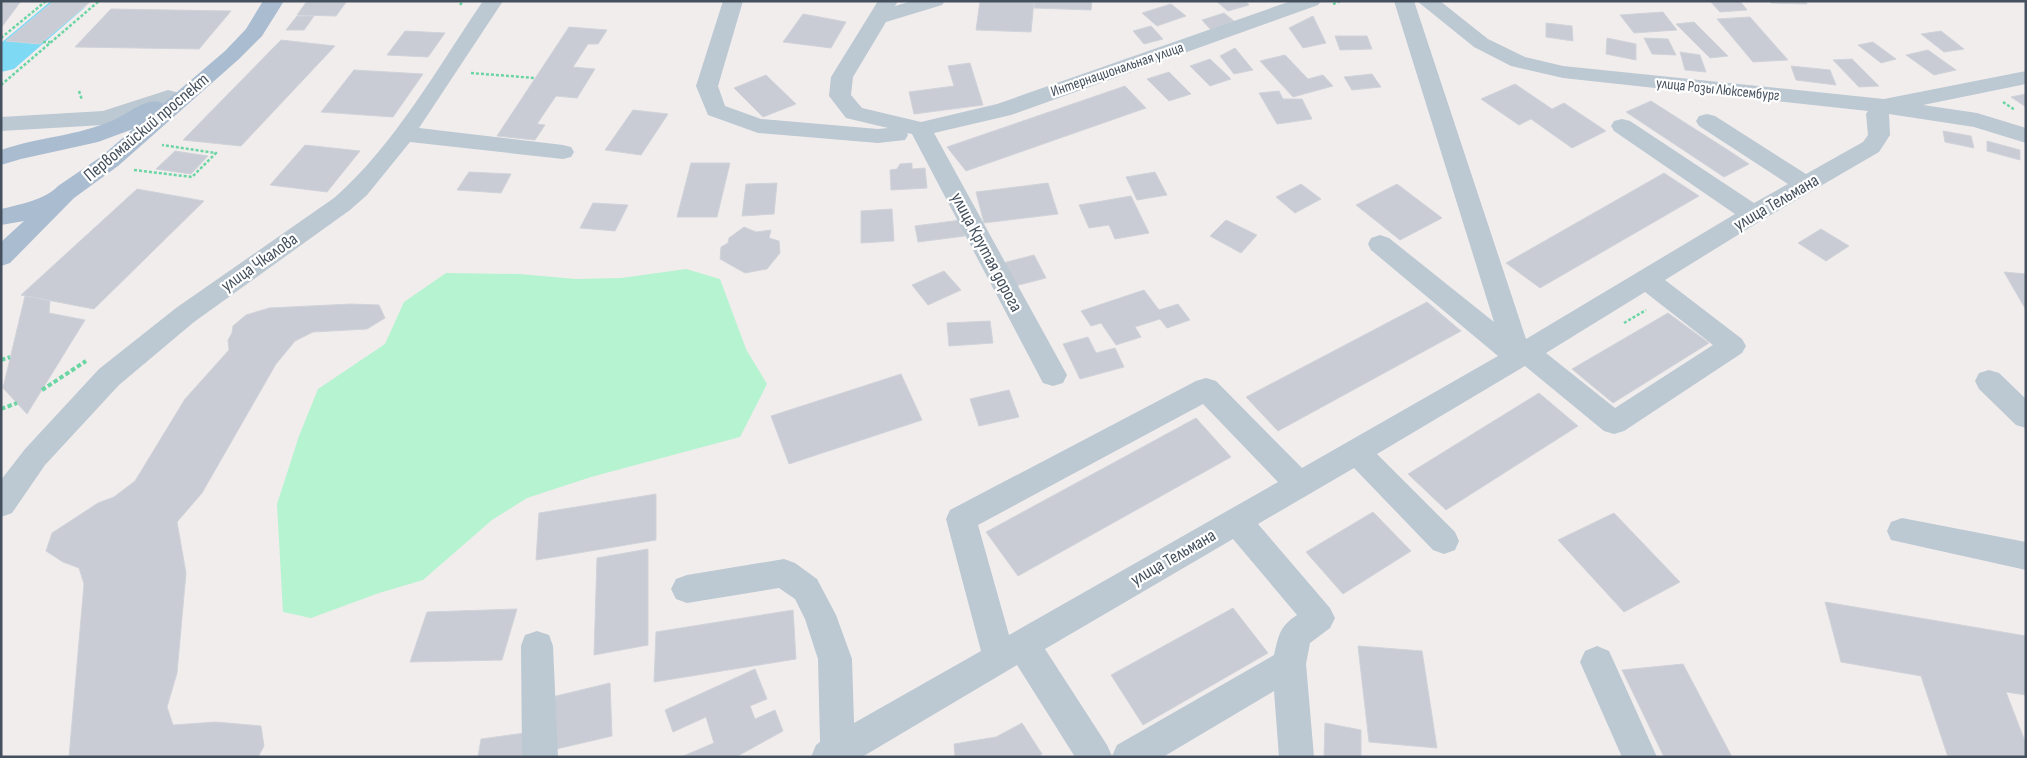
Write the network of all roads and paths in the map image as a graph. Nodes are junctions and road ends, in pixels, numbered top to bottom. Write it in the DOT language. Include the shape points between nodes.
graph roads {
  1 [pos="46,1"];
  2 [pos="99,1"];
  3 [pos="463,1"];
  4 [pos="493,1"];
  5 [pos="734,1"];
  6 [pos="935,1"];
  7 [pos="1311,1"];
  8 [pos="1404,1"];
  9 [pos="1427,1"];
  10 [pos="460,6"];
  11 [pos="269,8"];
  12 [pos="884,9"];
  13 [pos="1,38"];
  14 [pos="8,38"];
  15 [pos="43,42"];
  16 [pos="51,42"];
  17 [pos="462,73"];
  18 [pos="2026,77"];
  19 [pos="535,78"];
  20 [pos="1,85"];
  21 [pos="79,91"];
  22 [pos="168,97"];
  23 [pos="82,102"];
  24 [pos="1884,106"];
  25 [pos="1707,121"];
  26 [pos="1,124"];
  27 [pos="1622,126"];
  28 [pos="1,128"];
  29 [pos="923,131"];
  30 [pos="404,134"];
  31 [pos="2026,136"];
  32 [pos="158,144"];
  33 [pos="49,146"];
  34 [pos="563,152"];
  35 [pos="1,158"];
  36 [pos="131,169"];
  37 [pos="1806,184"];
  38 [pos="66,192"];
  39 [pos="1753,214"];
  40 [pos="1,217"];
  41 [pos="1380,244"];
  42 [pos="1,257"];
  43 [pos="1646,279"];
  44 [pos="1522,355"];
  45 [pos="10,357"];
  46 [pos="1,360"];
  47 [pos="1053,375"];
  48 [pos="1989,381"];
  49 [pos="17,403"];
  50 [pos="1,409"];
  51 [pos="2026,417"];
  52 [pos="1356,452"];
  53 [pos="1299,484"];
  54 [pos="1,504"];
  55 [pos="1236,521"];
  56 [pos="1902,531"];
  57 [pos="1444,541"];
  58 [pos="2026,556"];
  59 [pos="687,589"];
  60 [pos="537,646"];
  61 [pos="1010,652"];
  62 [pos="1597,662"];
  63 [pos="1289,664"];
  64 [pos="833,754"];
  65 [pos="540,757"];
  66 [pos="1095,757"];
  67 [pos="1129,757"];
  68 [pos="1297,757"];
  69 [pos="1640,757"];
  1 -- 13 [label="path"];
  2 -- 16 [label="path"];
  3 -- 10 [label="path"];
  4 -- 30 [label="street, улица Чкалова"];
  5 -- 29 [label="street, Интернациональная улица" via="707,86 716,110 758,126 878,136"];
  6 -- 12 [label="street"];
  7 -- 29 [label="street, Интернациональная улица" via="1003,110"];
  8 -- 44 [label="street"];
  9 -- 24 [label="street, улица Розы Люксембург" via="1482,43 1518,62 1563,72"];
  11 -- 22 [label="main road, Первомайский проспект"];
  11 -- 38 [label="main road, Первомайский проспект" via="255,32 232,55 110,161"];
  12 -- 29 [label="street" via="842,77 840,96 854,113"];
  13 -- 14 [label="path"];
  15 -- 16 [label="path"];
  16 -- 20 [label="path"];
  17 -- 19 [label="path"];
  18 -- 24 [label="street"];
  21 -- 23 [label="path"];
  22 -- 26 [label="street" via="103,118"];
  22 -- 33 [label="main road, Первомайский проспект" via="126,124"];
  24 -- 31 [label="street, улица Розы Люксембург" via="1977,120"];
  24 -- 37 [label="street, улица Тельмана" via="1877,114 1879,135 1871,147"];
  25 -- 37 [label="street"];
  27 -- 39 [label="street"];
  28 -- 33 [label="street"];
  29 -- 47 [label="street, улица Крутая дорога"];
  30 -- 34 [label="street"];
  30 -- 54 [label="street, улица Чкалова" via="359,189 342,204 185,315 109,377 35,458"];
  32 -- 36 [label="path" via="216,153 192,178"];
  33 -- 35 [label="main road, Первомайский проспект"];
  33 -- 38 [label="main road" via="75,151 83,160 82,171"];
  37 -- 39 [label="street, улица Тельмана"];
  38 -- 40 [label="main road" via="40,207"];
  38 -- 42 [label="main road, Первомайский проспект"];
  39 -- 43 [label="street, улица Тельмана"];
  41 -- 44 [label="street"];
  43 -- 44 [label="street, улица Тельмана"];
  43 -- 44 [label="street" via="1733,346 1614,423"];
  44 -- 52 [label="street, улица Тельмана"];
  45 -- 46 [label="path"];
  48 -- 51 [label="street"];
  49 -- 50 [label="path"];
  52 -- 53 [label="street, улица Тельмана"];
  52 -- 57 [label="street"];
  53 -- 55 [label="street, улица Тельмана"];
  53 -- 61 [label="street" via="1206,389 961,519"];
  55 -- 61 [label="street, улица Тельмана"];
  55 -- 63 [label="street" via="1319,618 1295,635"];
  56 -- 58 [label="street"];
  59 -- 64 [label="street" via="784,573 806,589 820,615 835,660"];
  60 -- 65 [label="street"];
  61 -- 64 [label="street, улица Тельмана"];
  61 -- 66 [label="street" via="1039,668"];
  62 -- 69 [label="street"];
  63 -- 67 [label="street"];
  63 -- 68 [label="street"];
}
